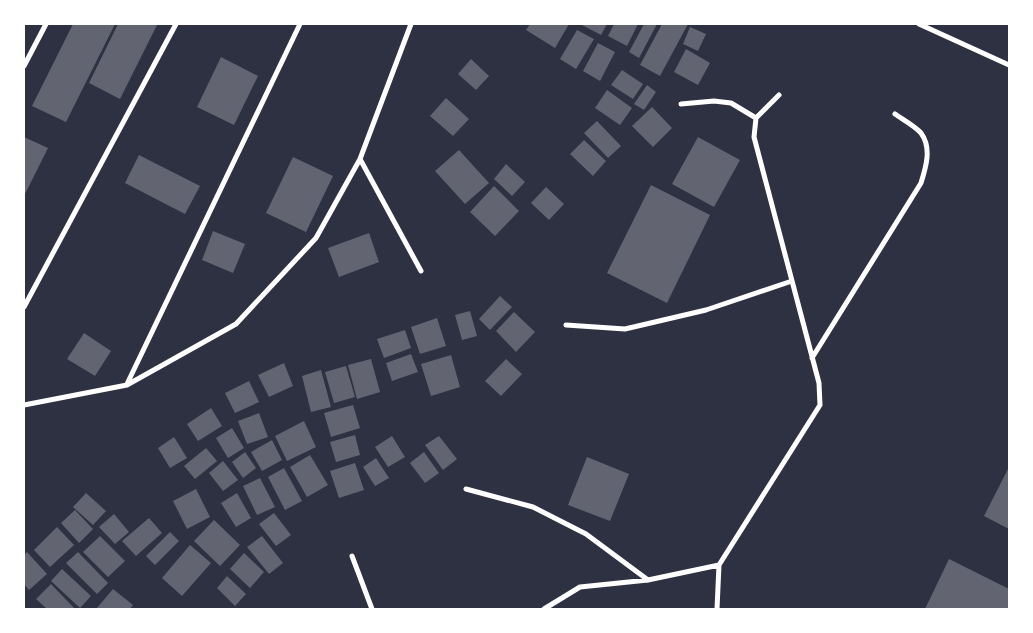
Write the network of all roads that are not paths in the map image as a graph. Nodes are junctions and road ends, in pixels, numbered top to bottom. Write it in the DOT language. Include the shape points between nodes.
graph roads {
  1 [pos="46,24"];
  2 [pos="176,24"];
  3 [pos="300,24"];
  4 [pos="919,24"];
  5 [pos="408,25"];
  6 [pos="1009,65"];
  7 [pos="24,66"];
  8 [pos="780,95"];
  9 [pos="681,104"];
  10 [pos="895,114"];
  11 [pos="756,118"];
  12 [pos="360,159"];
  13 [pos="421,271"];
  14 [pos="792,281"];
  15 [pos="24,307"];
  16 [pos="566,325"];
  17 [pos="812,358"];
  18 [pos="127,384"];
  19 [pos="24,405"];
  20 [pos="466,489"];
  21 [pos="352,556"];
  22 [pos="719,564"];
  23 [pos="648,580"];
  24 [pos="372,609"];
  25 [pos="544,609"];
  26 [pos="717,609"];
  1 -- 7 [label="street"];
  2 -- 15 [label="street"];
  3 -- 18 [label="street"];
  4 -- 6 [label="street"];
  5 -- 12 [label="street"];
  8 -- 11 [label="street"];
  9 -- 11 [label="street" via="714,100 731,103"];
  10 -- 17 [label="street" via="920,133 928,151 921,183"];
  11 -- 14 [label="street" via="754,137"];
  12 -- 13 [label="street"];
  12 -- 18 [label="street" via="316,238 236,324"];
  14 -- 16 [label="street" via="706,310 625,329"];
  14 -- 17 [label="street"];
  17 -- 22 [label="street" via="819,382 820,405"];
  18 -- 19 [label="street"];
  20 -- 23 [label="street" via="533,507 586,534"];
  21 -- 24 [label="street"];
  22 -- 23 [label="street"];
  22 -- 26 [label="street"];
  23 -- 25 [label="street" via="580,587"];
}
